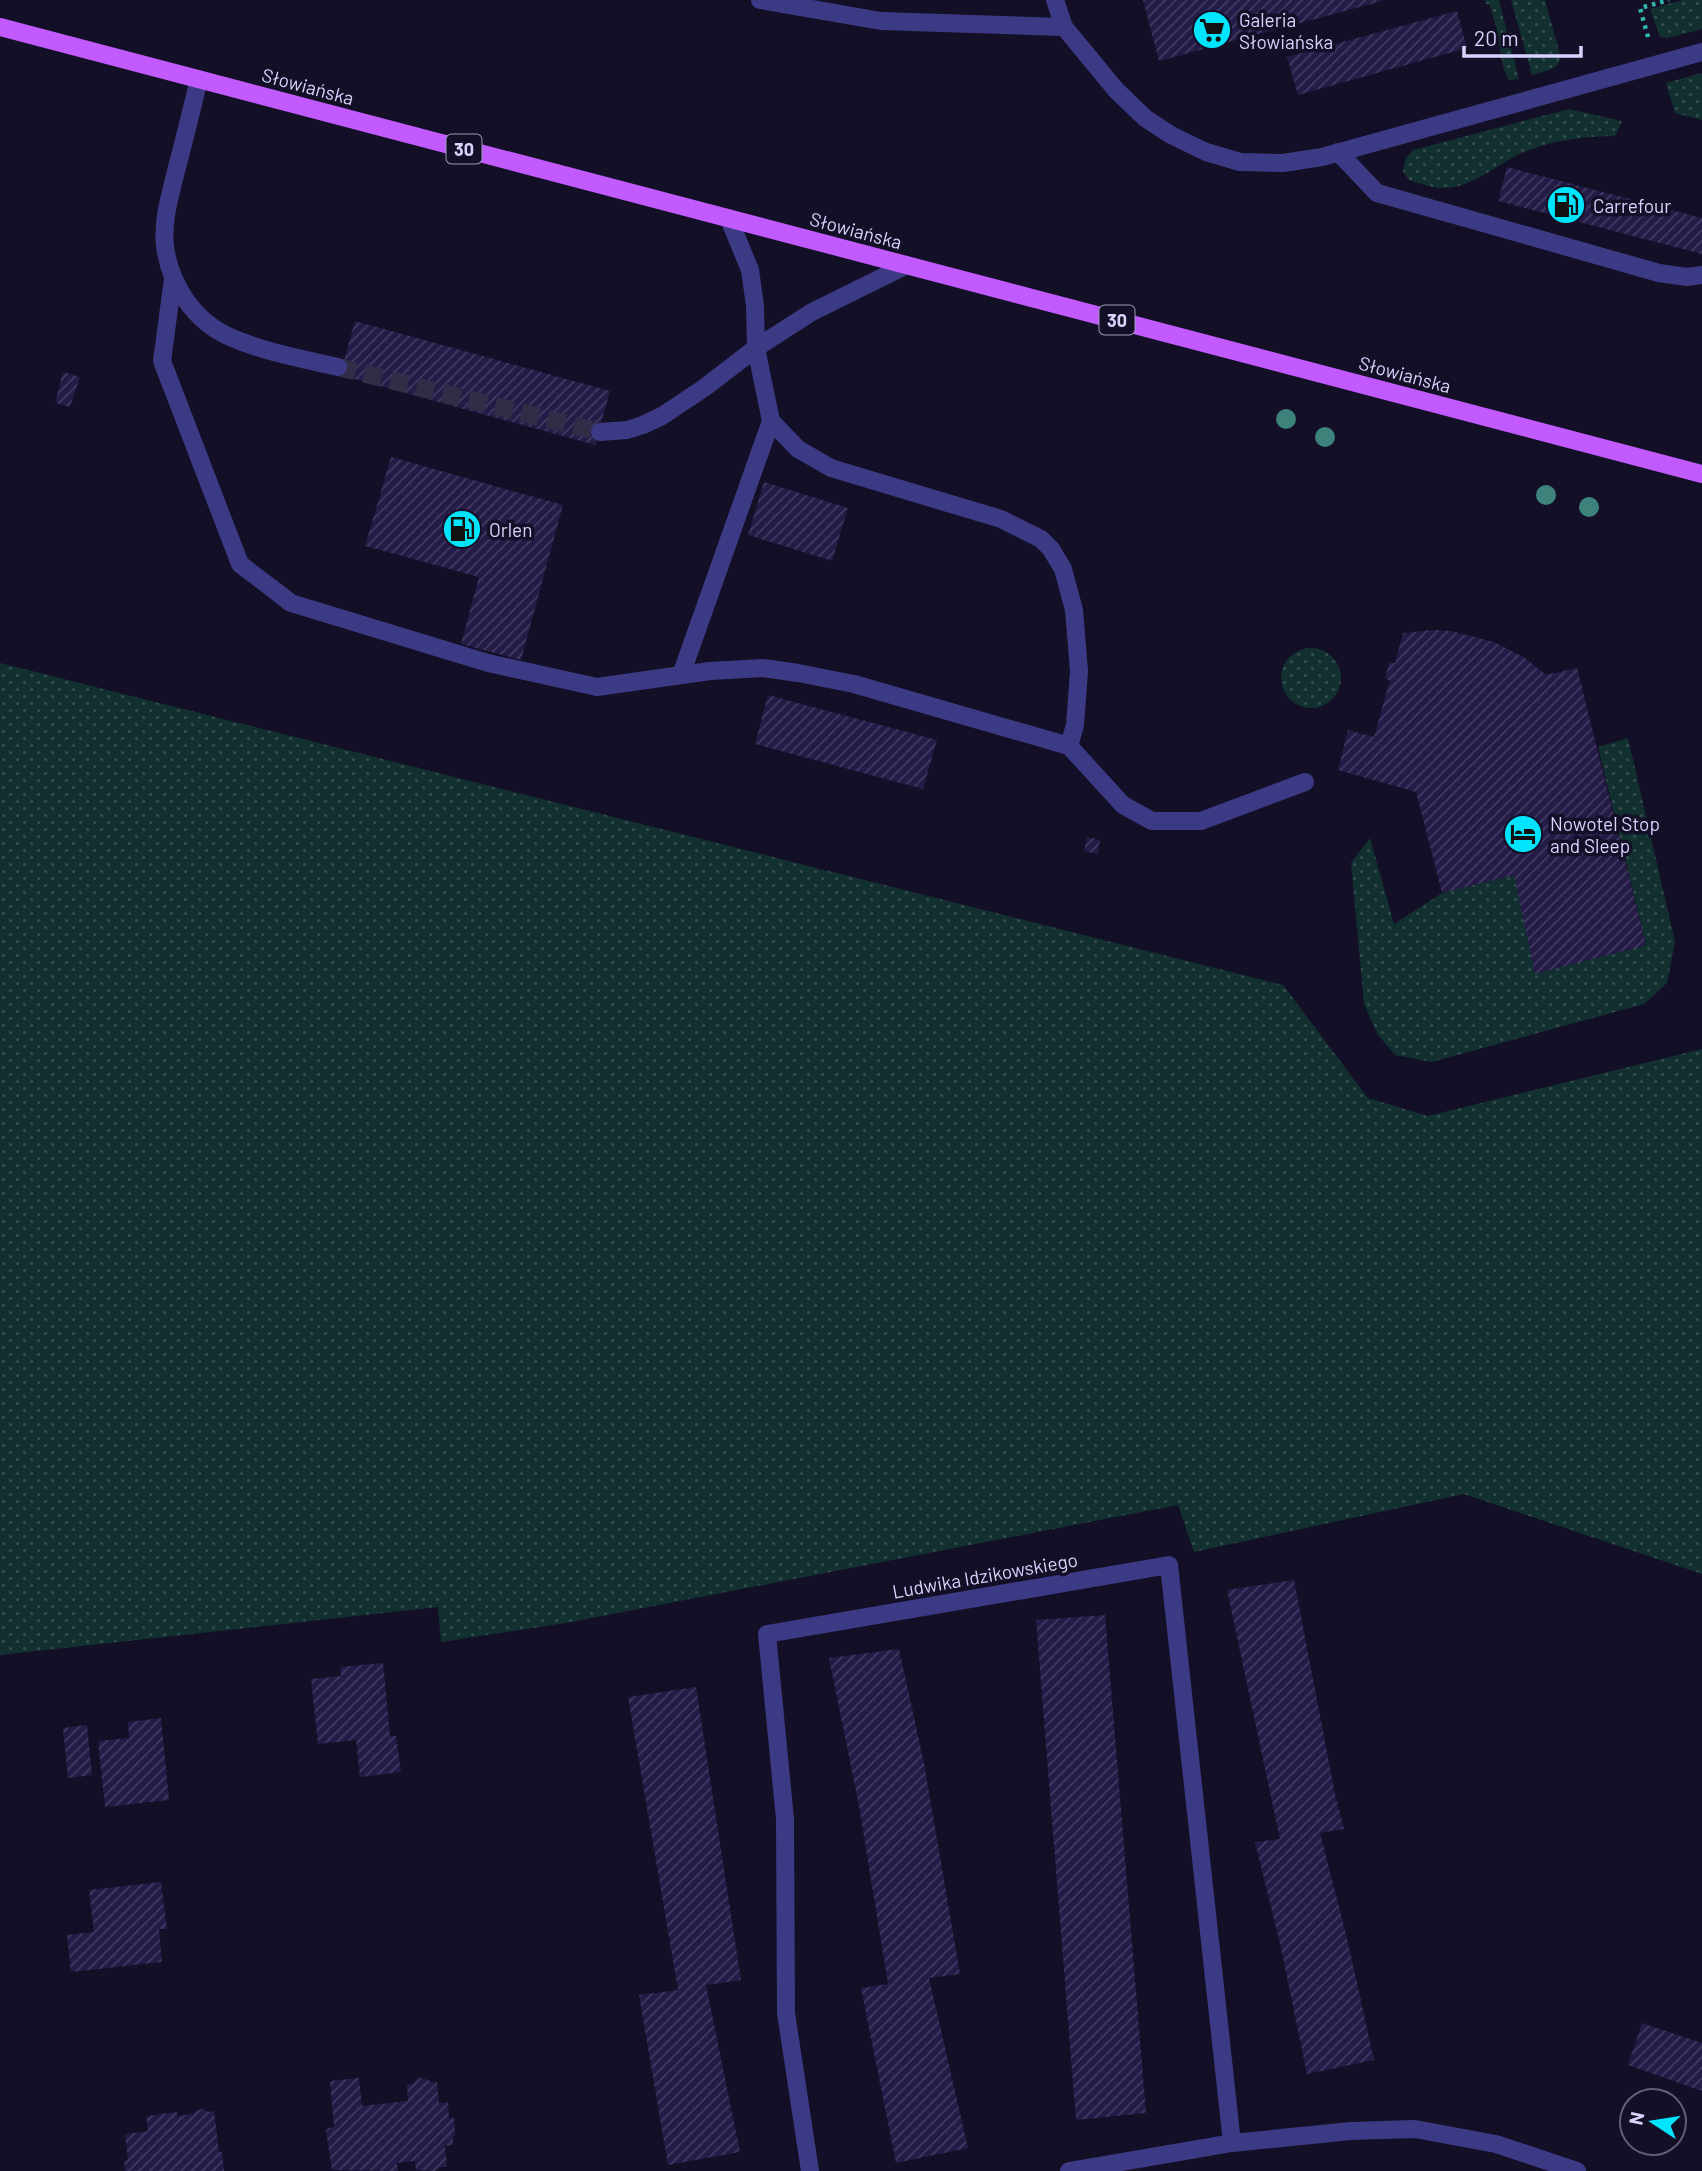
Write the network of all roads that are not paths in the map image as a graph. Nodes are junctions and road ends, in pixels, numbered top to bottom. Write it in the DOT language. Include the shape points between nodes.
graph roads {
  1 [pos="760,0"];
  2 [pos="1055,0"];
  3 [pos="0,27"];
  4 [pos="1064,27"];
  5 [pos="1702,52"];
  6 [pos="199,79"];
  7 [pos="1338,152"];
  8 [pos="729,219"];
  9 [pos="907,265"];
  10 [pos="1702,275"];
  11 [pos="173,279"];
  12 [pos="756,348"];
  13 [pos="338,368"];
  14 [pos="771,421"];
  15 [pos="600,432"];
  16 [pos="1702,474"];
  17 [pos="681,675"];
  18 [pos="1069,746"];
  19 [pos="1304,782"];
  20 [pos="1232,2143"];
  21 [pos="810,2171"];
  22 [pos="1069,2171"];
  23 [pos="1577,2171"];
  1 -- 4 [label="street" via="881,21"];
  2 -- 4 [label="street"];
  3 -- 6 [label="main road, Słowiańska / 30"];
  4 -- 7 [label="street" via="1145,118 1206,152 1240,162 1272,163"];
  5 -- 7 [label="street"];
  6 -- 8 [label="main road, Słowiańska / 30"];
  6 -- 11 [label="street" via="166,213 165,245"];
  7 -- 10 [label="street" via="1377,193 1659,273"];
  8 -- 9 [label="main road, Słowiańska / 30"];
  8 -- 12 [label="street" via="750,270"];
  9 -- 12 [label="street" via="812,312"];
  9 -- 16 [label="main road, Słowiańska / 30"];
  11 -- 13 [label="street" via="202,320 229,337"];
  11 -- 17 [label="street" via="162,361 240,564 291,603 488,663 597,687"];
  12 -- 14 [label="street"];
  12 -- 15 [label="street" via="662,416 627,430"];
  14 -- 17 [label="street"];
  14 -- 18 [label="street" via="798,449 831,468 1001,519 1051,549 1063,569 1074,610 1079,671"];
  17 -- 18 [label="street" via="763,668 798,673 854,684"];
  18 -- 19 [label="street" via="1122,805 1152,821 1201,821"];
  20 -- 21 [label="street, Ludwika Idzikowskiego" via="1169,1565 766,1634 786,1819 786,2014"];
  20 -- 22 [label="street"];
  20 -- 23 [label="street" via="1415,2129 1496,2144"];
}
